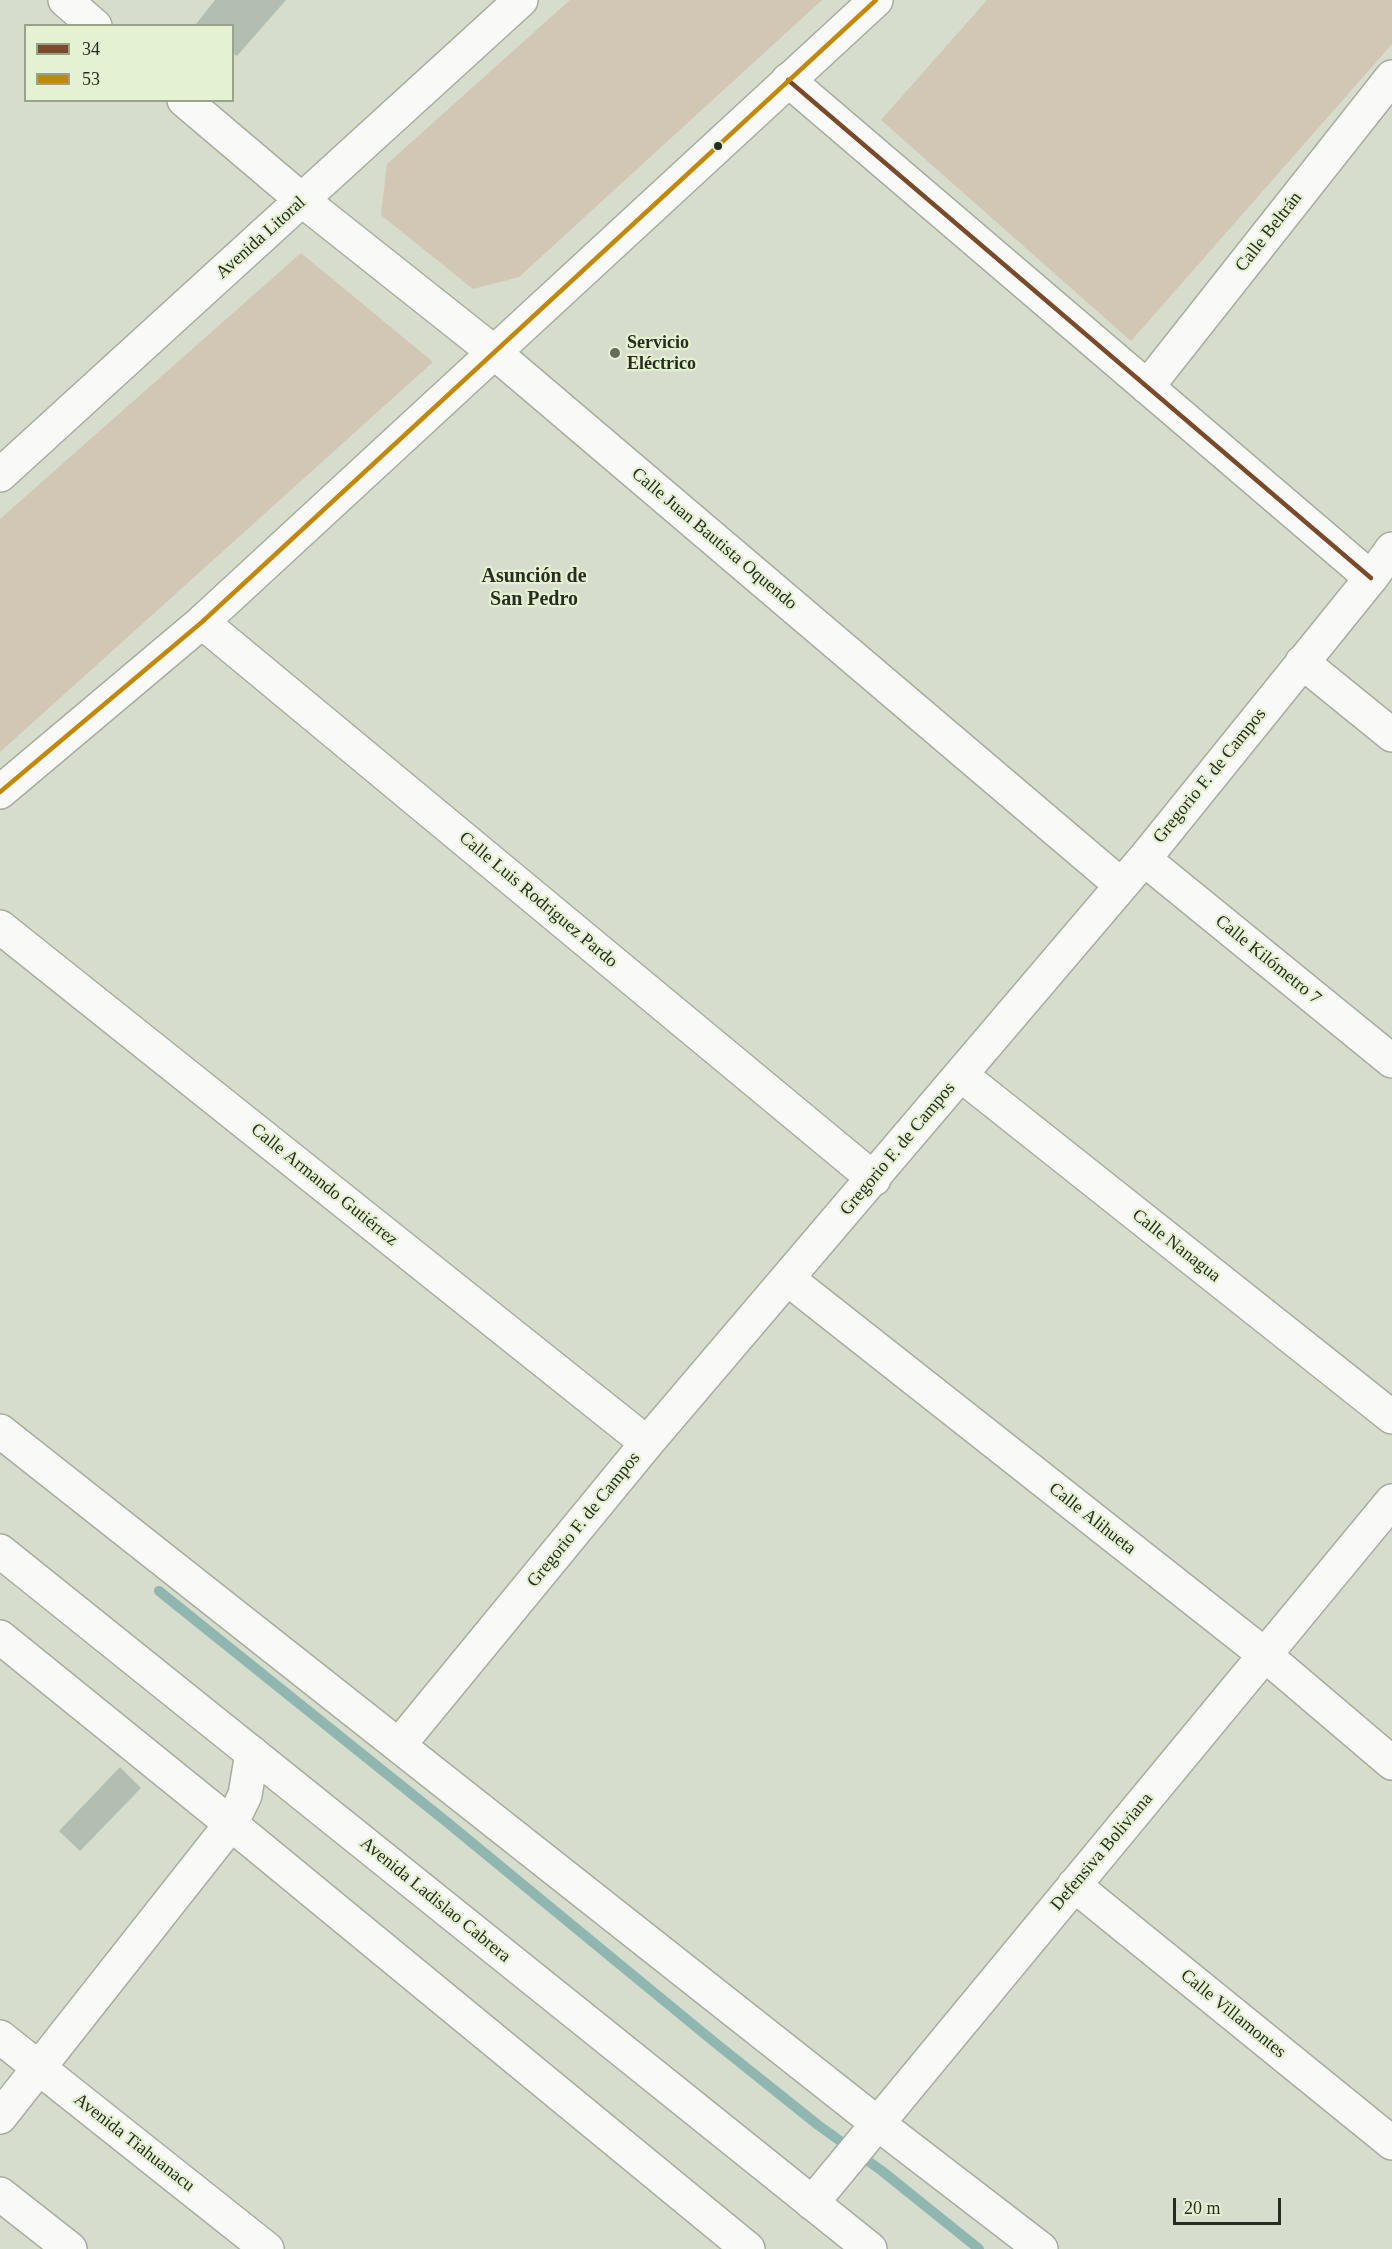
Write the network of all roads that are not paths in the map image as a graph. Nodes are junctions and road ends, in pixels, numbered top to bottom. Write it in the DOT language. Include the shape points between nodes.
graph roads {
  1 [pos="65,0"];
  2 [pos="521,0"];
  3 [pos="876,0"];
  4 [pos="93,24"];
  5 [pos="1392,77"];
  6 [pos="788,80"];
  7 [pos="186,102"];
  8 [pos="302,200"];
  9 [pos="495,353"];
  10 [pos="1147,387"];
  11 [pos="4,465"];
  12 [pos="1392,549"];
  13 [pos="1371,578"];
  14 [pos="202,622"];
  15 [pos="1302,662"];
  16 [pos="1392,735"];
  17 [pos="0,792"];
  18 [pos="1144,859"];
  19 [pos="1121,885"];
  20 [pos="0,927"];
  21 [pos="1392,1061"];
  22 [pos="961,1075"];
  23 [pos="874,1179"];
  24 [pos="788,1279"];
  25 [pos="1392,1417"];
  26 [pos="0,1431"];
  27 [pos="647,1443"];
  28 [pos="1392,1501"];
  29 [pos="0,1551"];
  30 [pos="0,1637"];
  31 [pos="1264,1655"];
  32 [pos="399,1745"];
  33 [pos="252,1754"];
  34 [pos="1392,1763"];
  35 [pos="231,1824"];
  36 [pos="1074,1885"];
  37 [pos="0,2037"];
  38 [pos="39,2068"];
  39 [pos="0,2117"];
  40 [pos="870,2132"];
  41 [pos="1392,2143"];
  42 [pos="0,2193"];
  43 [pos="812,2203"];
  44 [pos="70,2249"];
  45 [pos="267,2249"];
  46 [pos="748,2249"];
  47 [pos="870,2249"];
  48 [pos="1041,2249"];
  1 -- 4 [label="main road"];
  2 -- 8 [label="main road, Avenida Litoral"];
  3 -- 6 [label="main road"];
  5 -- 10 [label="main road, Calle Beltrán"];
  6 -- 9 [label="main road"];
  6 -- 10 [label="main road"];
  7 -- 8 [label="main road, Calle Juan Bautista Oquendo"];
  8 -- 9 [label="main road, Calle Juan Bautista Oquendo"];
  8 -- 11 [label="main road, Avenida Litoral"];
  9 -- 14 [label="main road"];
  9 -- 19 [label="main road, Calle Juan Bautista Oquendo"];
  10 -- 13 [label="main road"];
  12 -- 13 [label="main road, Gregorio F. de Campos"];
  13 -- 15 [label="main road, Gregorio F. de Campos"];
  14 -- 17 [label="main road"];
  14 -- 23 [label="main road, Calle Luis Rodriguez Pardo"];
  15 -- 16 [label="main road"];
  15 -- 18 [label="main road, Gregorio F. de Campos"];
  18 -- 19 [label="main road, Gregorio F. de Campos"];
  18 -- 21 [label="main road, Calle Kilómetro 7"];
  19 -- 22 [label="main road, Gregorio F. de Campos"];
  20 -- 27 [label="main road, Calle Armando Gutiérrez"];
  22 -- 23 [label="main road, Gregorio F. de Campos"];
  22 -- 25 [label="main road, Calle Nanagua"];
  23 -- 24 [label="main road, Gregorio F. de Campos"];
  24 -- 27 [label="main road, Gregorio F. de Campos"];
  24 -- 31 [label="main road, Calle Alihueta"];
  26 -- 32 [label="main road"];
  27 -- 32 [label="main road, Gregorio F. de Campos"];
  28 -- 31 [label="main road, Defensiva Boliviana"];
  29 -- 33 [label="main road, Avenida Ladislao Cabrera"];
  30 -- 35 [label="main road"];
  31 -- 34 [label="main road, Calle Alihueta"];
  31 -- 36 [label="main road, Defensiva Boliviana"];
  32 -- 40 [label="main road"];
  33 -- 35 [label="main road" via="245,1796"];
  33 -- 43 [label="main road, Avenida Ladislao Cabrera"];
  35 -- 38 [label="main road"];
  35 -- 46 [label="main road"];
  36 -- 40 [label="main road, Defensiva Boliviana"];
  36 -- 41 [label="main road, Calle Villamontes"];
  37 -- 38 [label="main road, Avenida Tiahuanacu"];
  38 -- 39 [label="main road"];
  38 -- 45 [label="main road, Avenida Tiahuanacu"];
  40 -- 43 [label="main road, Defensiva Boliviana"];
  40 -- 48 [label="main road"];
  42 -- 44 [label="main road"];
  43 -- 47 [label="main road, Avenida Ladislao Cabrera"];
}
